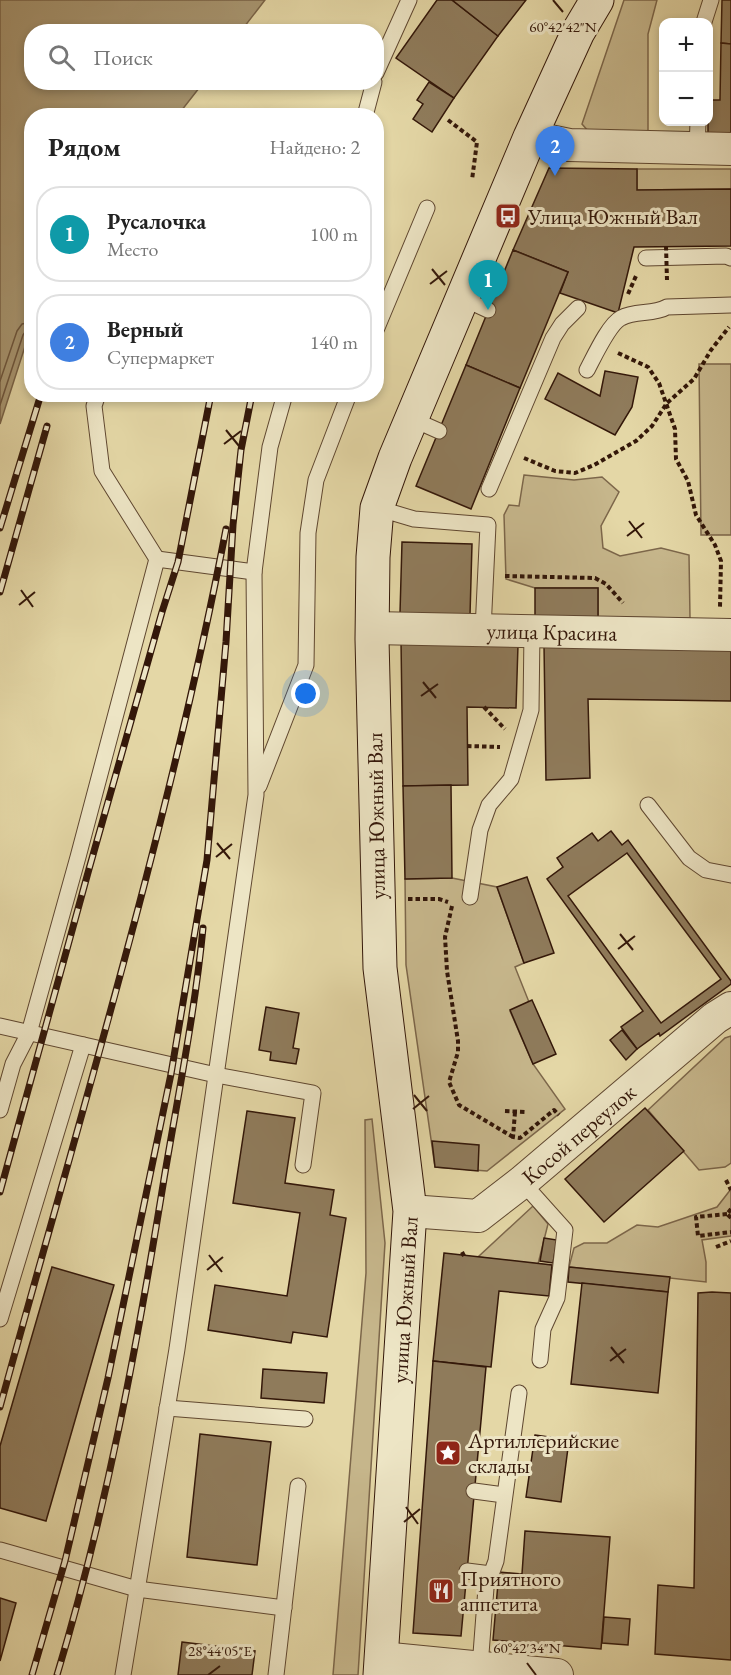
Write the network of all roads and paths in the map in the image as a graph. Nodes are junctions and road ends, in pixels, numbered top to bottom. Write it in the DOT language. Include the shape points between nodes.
graph roads {
  1 [pos="409,0"];
  2 [pos="597,0"];
  3 [pos="711,0"];
  4 [pos="705,18"];
  5 [pos="384,55"];
  6 [pos="372,90"];
  7 [pos="367,108"];
  8 [pos="447,120"];
  9 [pos="698,135"];
  10 [pos="530,137"];
  11 [pos="731,149"];
  12 [pos="472,180"];
  13 [pos="427,208"];
  14 [pos="666,246"];
  15 [pos="646,258"];
  16 [pos="731,258"];
  17 [pos="667,280"];
  18 [pos="731,305"];
  19 [pos="578,308"];
  20 [pos="384,311"];
  21 [pos="731,324"];
  22 [pos="601,345"];
  23 [pos="587,370"];
  24 [pos="95,402"];
  25 [pos="283,402"];
  26 [pos="346,402"];
  27 [pos="667,404"];
  28 [pos="539,464"];
  29 [pos="489,489"];
  30 [pos="377,508"];
  31 [pos="157,559"];
  32 [pos="254,572"];
  33 [pos="525,577"];
  34 [pos="372,628"];
  35 [pos="483,630"];
  36 [pos="532,631"];
  37 [pos="649,633"];
  38 [pos="725,634"];
  39 [pos="256,795"];
  40 [pos="648,805"];
  41 [pos="731,874"];
  42 [pos="470,897"];
  43 [pos="416,899"];
  44 [pos="731,1008"];
  45 [pos="0,1026"];
  46 [pos="29,1033"];
  47 [pos="83,1045"];
  48 [pos="216,1075"];
  49 [pos="0,1110"];
  50 [pos="554,1110"];
  51 [pos="506,1111"];
  52 [pos="515,1112"];
  53 [pos="525,1112"];
  54 [pos="513,1137"];
  55 [pos="303,1164"];
  56 [pos="726,1180"];
  57 [pos="522,1182"];
  58 [pos="731,1190"];
  59 [pos="731,1209"];
  60 [pos="410,1210"];
  61 [pos="727,1214"];
  62 [pos="731,1218"];
  63 [pos="731,1232"];
  64 [pos="731,1241"];
  65 [pos="716,1247"];
  66 [pos="0,1319"];
  67 [pos="540,1360"];
  68 [pos="519,1393"];
  69 [pos="167,1408"];
  70 [pos="305,1419"];
  71 [pos="298,1486"];
  72 [pos="474,1491"];
  73 [pos="504,1495"];
  74 [pos="0,1550"];
  75 [pos="467,1571"];
  76 [pos="491,1574"];
  77 [pos="137,1589"];
  78 [pos="284,1608"];
  79 [pos="381,1667"];
  80 [pos="467,1669"];
  81 [pos="123,1675"];
  82 [pos="276,1675"];
  83 [pos="557,1675"];
  1 -- 5 [label="lane"];
  2 -- 10 [label="street, улица Южный Вал" via="578,32"];
  3 -- 4 [label="lane"];
  6 -- 7 [label="lane"];
  8 -- 12 [label="path" via="477,142"];
  9 -- 10 [label="street" via="569,145"];
  9 -- 11 [label="street"];
  10 -- 30 [label="street, улица Южный Вал" via="475,304 425,425"];
  13 -- 20 [label="lane"];
  14 -- 17 [label="path, bridge"];
  15 -- 16 [label="lane"];
  18 -- 22 [label="lane" via="667,306 658,312 621,317"];
  19 -- 29 [label="lane" via="548,336 498,456"];
  21 -- 27 [label="path" via="694,379"];
  22 -- 23 [label="lane"];
  22 -- 27 [label="path" via="648,367"];
  24 -- 31 [label="lane" via="102,471"];
  25 -- 32 [label="lane" via="270,447"];
  26 -- 39 [label="lane" via="316,480 308,533 306,665"];
  27 -- 28 [label="path" via="636,441 594,465 575,473"];
  27 -- 38 [label="path" via="675,429 676,459 688,481 696,514 721,561"];
  30 -- 34 [label="street, улица Южный Вал"];
  30 -- 35 [label="lane" via="414,519 488,525"];
  31 -- 32 [label="lane"];
  31 -- 46 [label="lane"];
  32 -- 39 [label="lane"];
  33 -- 37 [label="path" via="595,578 606,584"];
  34 -- 35 [label="street, улица Красина"];
  34 -- 60 [label="street, улица Южный Вал" via="380,968"];
  35 -- 36 [label="street, улица Красина"];
  36 -- 37 [label="street, улица Красина"];
  36 -- 42 [label="lane" via="531,710 511,779 489,805 480,830"];
  37 -- 38 [label="street, улица Красина"];
  39 -- 48 [label="lane"];
  40 -- 41 [label="lane" via="689,858 706,870"];
  43 -- 54 [label="path" via="452,903 445,936 458,1052 450,1090 459,1105"];
  44 -- 57 [label="street, Косой переулок"];
  45 -- 46 [label="lane"];
  46 -- 47 [label="lane"];
  46 -- 49 [label="lane" via="13,1065"];
  47 -- 48 [label="lane"];
  47 -- 66 [label="lane"];
  48 -- 55 [label="lane" via="313,1093"];
  48 -- 69 [label="lane"];
  50 -- 54 [label="path" via="520,1138"];
  51 -- 52 [label="path"];
  52 -- 53 [label="path"];
  52 -- 54 [label="path"];
  56 -- 58 [label="path"];
  57 -- 60 [label="street, Косой переулок" via="478,1216"];
  57 -- 67 [label="lane" via="564,1230 557,1298 543,1329"];
  59 -- 61 [label="path"];
  60 -- 79 [label="street, улица Южный Вал"];
  61 -- 62 [label="path"];
  61 -- 63 [label="path" via="696,1217 699,1236"];
  64 -- 65 [label="path"];
  68 -- 73 [label="lane"];
  69 -- 70 [label="lane"];
  69 -- 77 [label="lane"];
  71 -- 78 [label="lane"];
  72 -- 73 [label="lane"];
  73 -- 76 [label="lane"];
  74 -- 77 [label="lane"];
  75 -- 76 [label="lane"];
  76 -- 80 [label="lane"];
  77 -- 78 [label="lane"];
  77 -- 81 [label="lane"];
  78 -- 82 [label="lane"];
  79 -- 80 [label="street"];
  80 -- 83 [label="street"];
}
